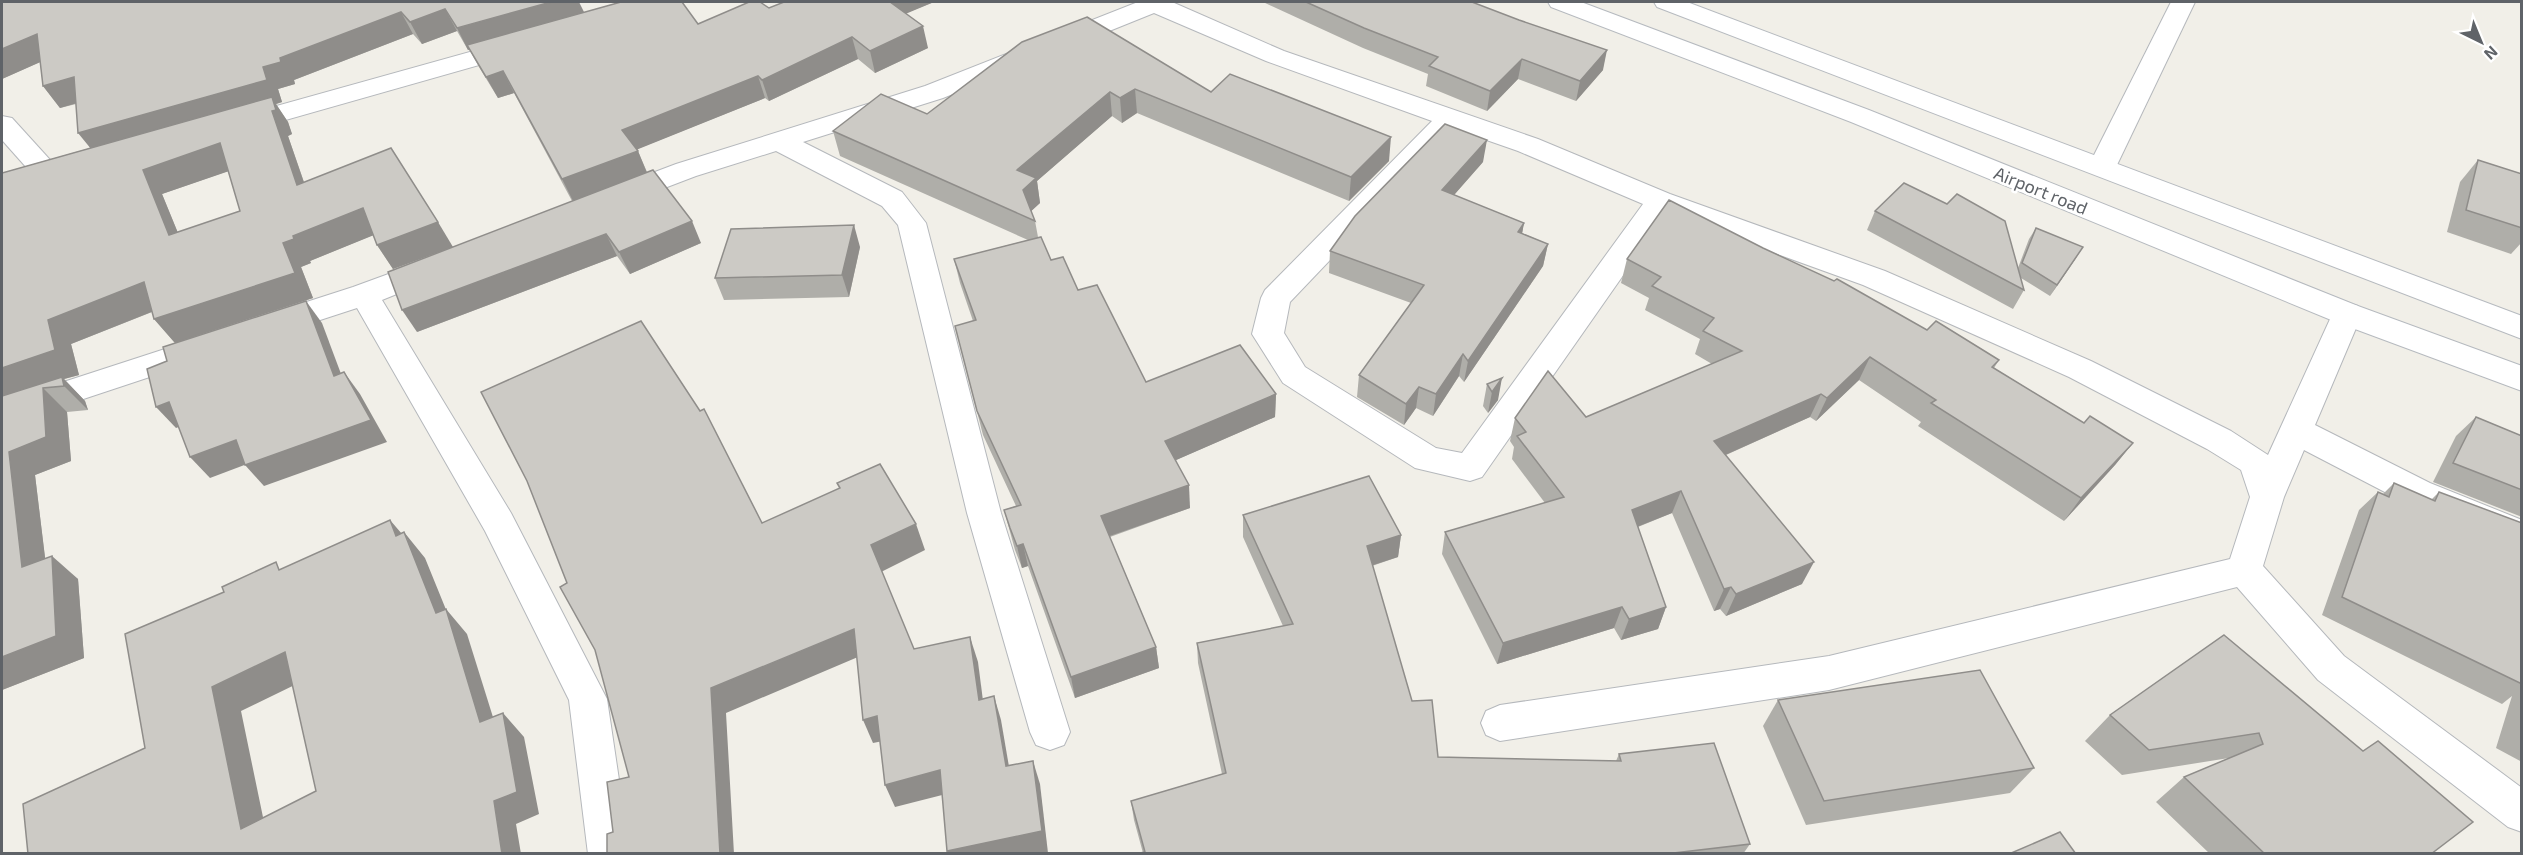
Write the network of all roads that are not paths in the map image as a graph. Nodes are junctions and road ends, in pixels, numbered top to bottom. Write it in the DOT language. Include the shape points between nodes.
graph roads {
  1 [pos="1155,2"];
  2 [pos="1560,2"];
  3 [pos="1666,2"];
  4 [pos="2184,2"];
  5 [pos="544,39"];
  6 [pos="1770,41"];
  7 [pos="1743,72"];
  8 [pos="1450,117"];
  9 [pos="2,124"];
  10 [pos="212,133"];
  11 [pos="778,141"];
  12 [pos="2102,167"];
  13 [pos="22,188"];
  14 [pos="1660,201"];
  15 [pos="597,205"];
  16 [pos="464,256"];
  17 [pos="364,295"];
  18 [pos="2347,314"];
  19 [pos="2522,328"];
  20 [pos="2522,379"];
  21 [pos="2,414"];
  22 [pos="2295,430"];
  23 [pos="2267,497"];
  24 [pos="2522,535"];
  25 [pos="2244,570"];
  26 [pos="1500,723"];
  27 [pos="1050,732"];
  28 [pos="2522,813"];
  29 [pos="609,854"];
  1 -- 8 [label="street" via="1275,56"];
  1 -- 11 [label="street" via="934,92"];
  2 -- 7 [label="street, Airport road"];
  3 -- 6 [label="street"];
  4 -- 12 [label="street"];
  5 -- 10 [label="street"];
  6 -- 7 [label="street"];
  6 -- 12 [label="street"];
  7 -- 18 [label="street, Airport road"];
  8 -- 14 [label="street"];
  8 -- 14 [label="street" via="1276,298 1268,334 1294,375 1426,459 1470,468"];
  9 -- 13 [label="street" via="63,176"];
  11 -- 15 [label="street" via="686,170"];
  11 -- 27 [label="street" via="892,199 912,223 984,513"];
  12 -- 19 [label="street"];
  14 -- 23 [label="street" via="1874,278 2080,369 2255,462"];
  16 -- 17 [label="street"];
  17 -- 21 [label="street"];
  17 -- 29 [label="street" via="499,523 588,699"];
  18 -- 20 [label="street, Airport road"];
  18 -- 22 [label="street"];
  22 -- 23 [label="street"];
  22 -- 24 [label="street" via="2418,493"];
  23 -- 25 [label="street"];
  25 -- 26 [label="street" via="1829,673"];
  25 -- 28 [label="street" via="2331,669"];
}
